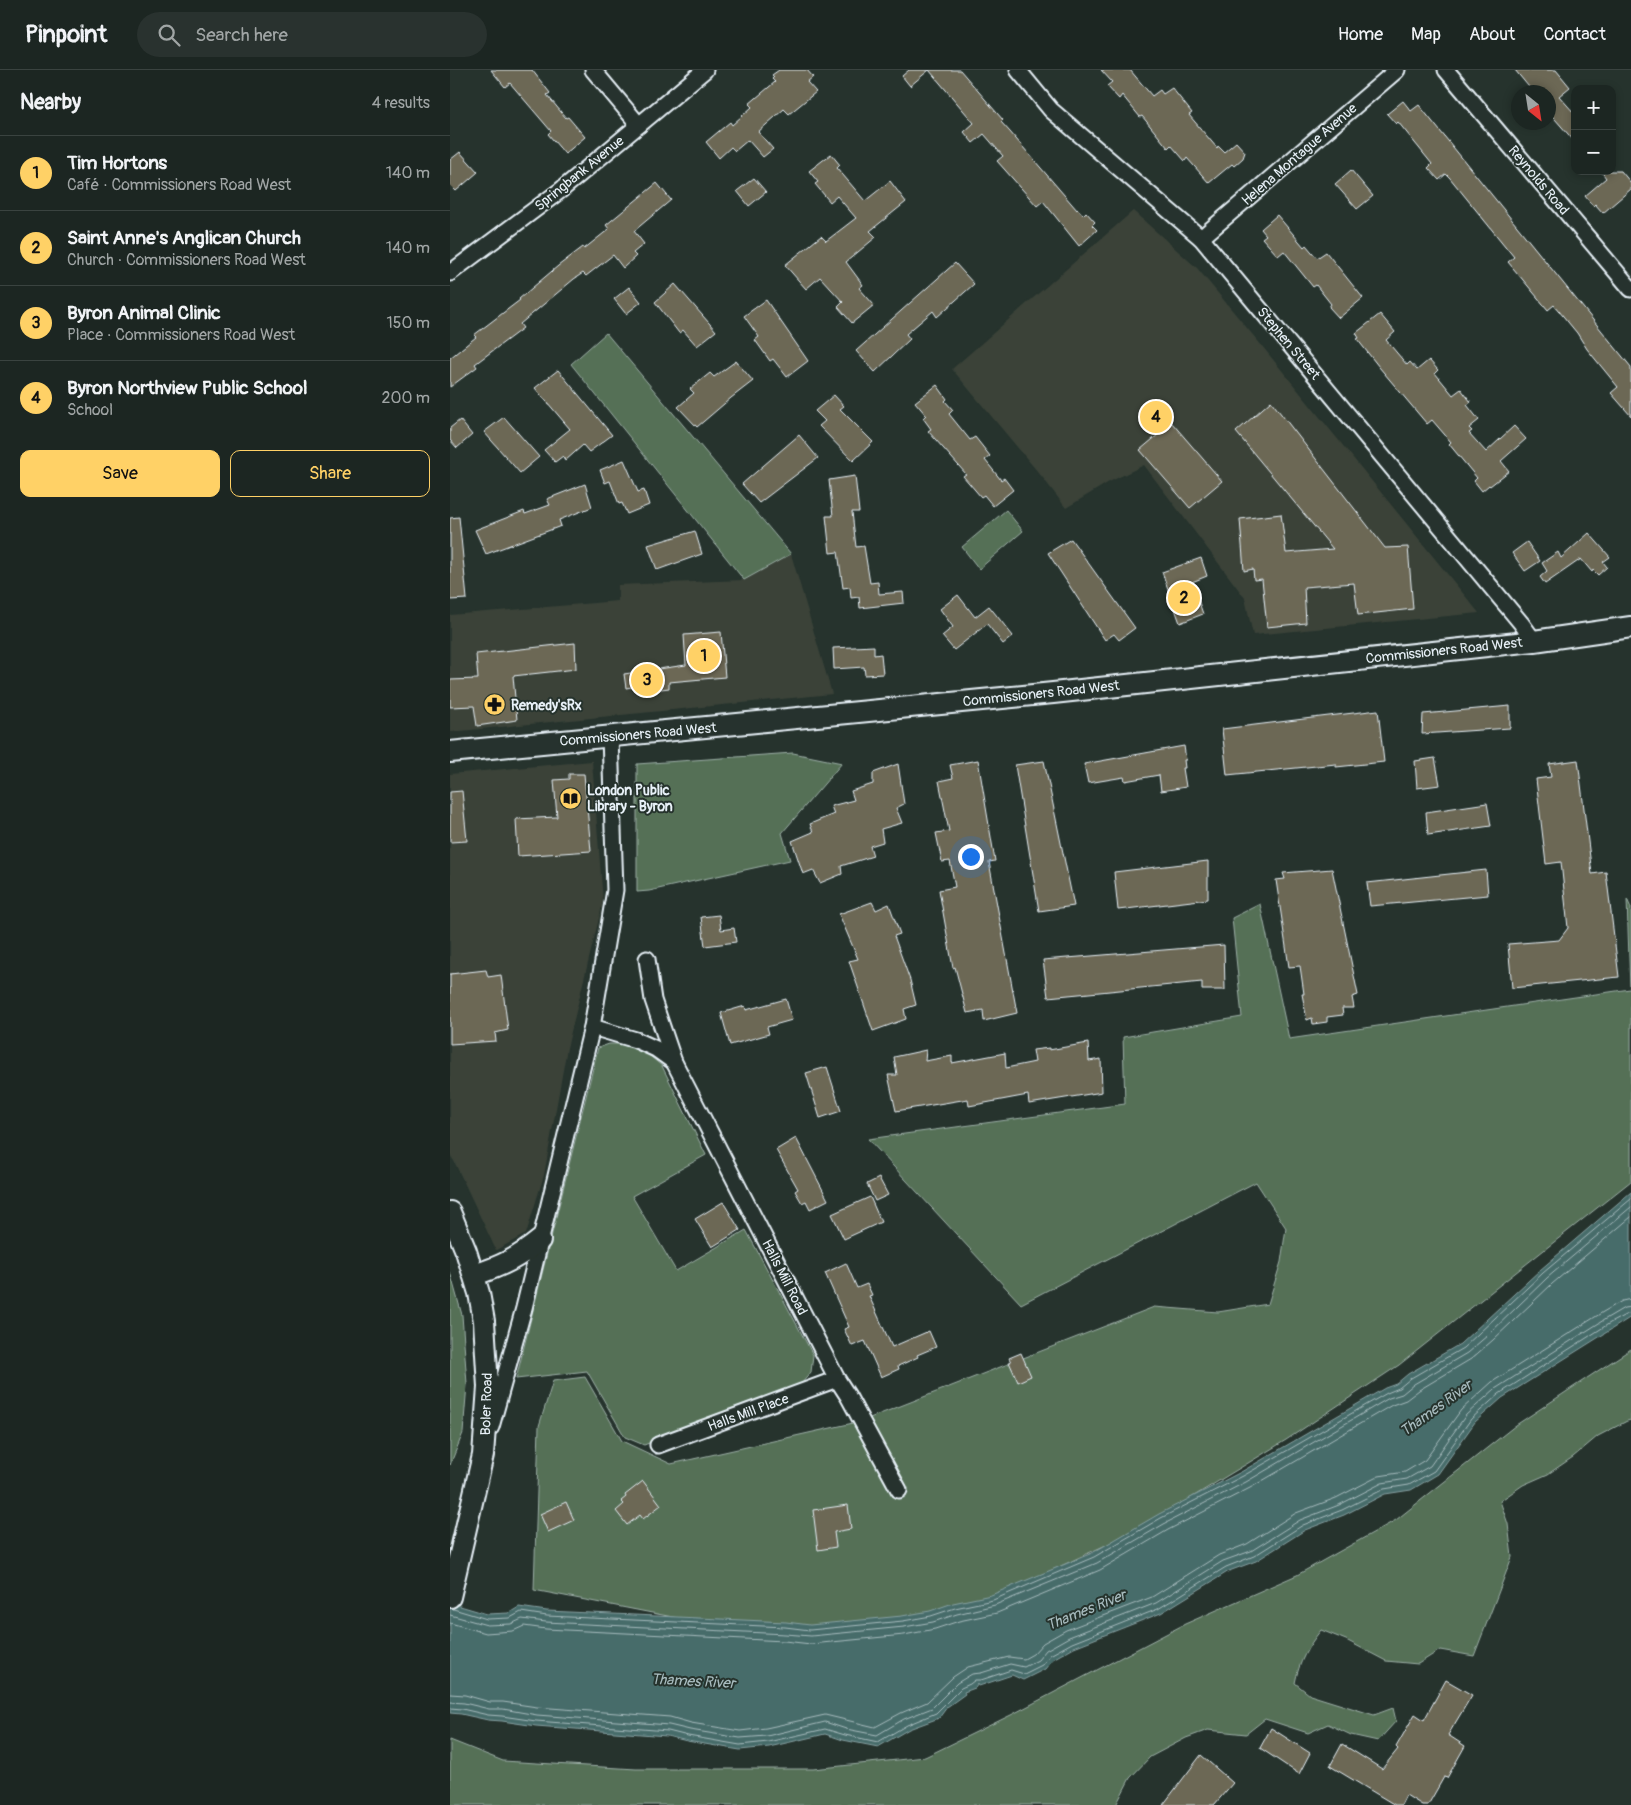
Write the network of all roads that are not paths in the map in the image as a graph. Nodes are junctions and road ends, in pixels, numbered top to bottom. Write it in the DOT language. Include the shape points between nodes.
graph roads {
  1 [pos="593,70"];
  2 [pos="705,70"];
  3 [pos="1018,70"];
  4 [pos="1397,70"];
  5 [pos="1446,70"];
  6 [pos="639,125"];
  7 [pos="1201,238"];
  8 [pos="450,273"];
  9 [pos="1631,289"];
  10 [pos="1631,627"];
  11 [pos="1534,641"];
  12 [pos="610,736"];
  13 [pos="450,752"];
  14 [pos="647,960"];
  15 [pos="592,1027"];
  16 [pos="674,1062"];
  17 [pos="450,1212"];
  18 [pos="540,1240"];
  19 [pos="474,1275"];
  20 [pos="837,1379"];
  21 [pos="658,1445"];
  22 [pos="483,1455"];
  23 [pos="899,1490"];
  24 [pos="450,1597"];
  1 -- 6 [label="street"];
  2 -- 6 [label="street, Springbank Avenue"];
  3 -- 7 [label="street, Stephen Street" via="1052,110"];
  4 -- 7 [label="street, Helena Montague Avenue"];
  5 -- 9 [label="street, Reynolds Road"];
  6 -- 8 [label="street, Springbank Avenue"];
  7 -- 11 [label="street, Stephen Street"];
  10 -- 11 [label="main road, Commissioners Road West"];
  11 -- 12 [label="main road, Commissioners Road West" via="1053,693"];
  12 -- 13 [label="main road, Commissioners Road West"];
  12 -- 15 [label="street" via="615,890"];
  14 -- 16 [label="street, Halls Mill Road" via="653,1000"];
  15 -- 16 [label="street, Halls Mill Road" via="636,1040"];
  15 -- 18 [label="street"];
  16 -- 20 [label="street, Halls Mill Road"];
  17 -- 19 [label="main road, Boler Road"];
  18 -- 19 [label="main road" via="520,1256"];
  18 -- 22 [label="street"];
  19 -- 22 [label="main road, Boler Road" via="484,1321 487,1356"];
  20 -- 21 [label="street, Halls Mill Place"];
  20 -- 23 [label="street, Halls Mill Road"];
  22 -- 24 [label="main road, Boler Road"];
}
